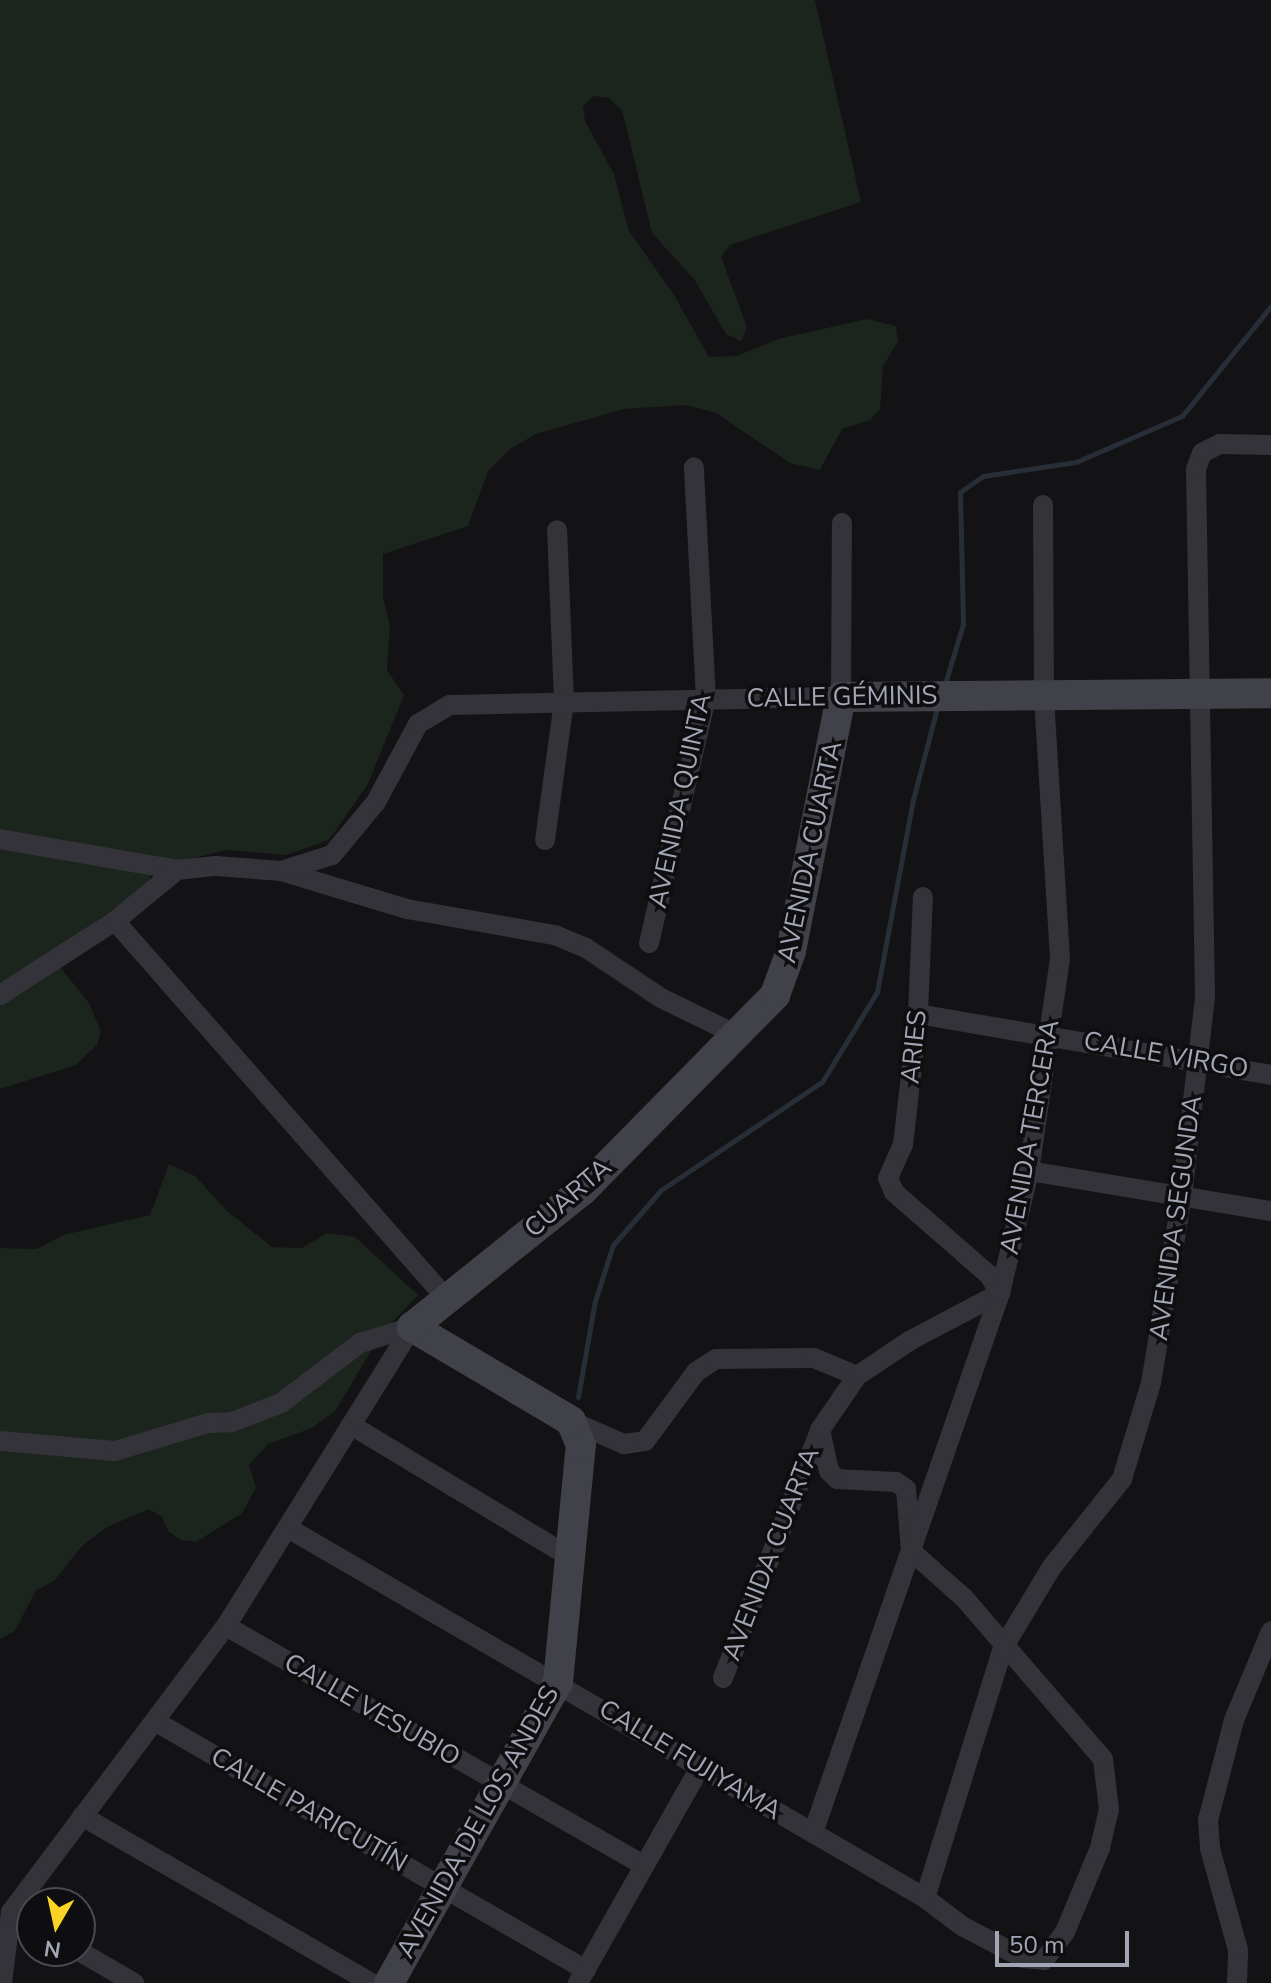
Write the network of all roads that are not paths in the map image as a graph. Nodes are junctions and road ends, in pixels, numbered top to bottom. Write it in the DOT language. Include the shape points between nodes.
graph roads {
  1 [pos="1271,445"];
  2 [pos="694,467"];
  3 [pos="1043,505"];
  4 [pos="842,523"];
  5 [pos="557,530"];
  6 [pos="1203,692"];
  7 [pos="1271,693"];
  8 [pos="1044,696"];
  9 [pos="841,697"];
  10 [pos="706,699"];
  11 [pos="564,702"];
  12 [pos="0,839"];
  13 [pos="545,840"];
  14 [pos="177,870"];
  15 [pos="281,871"];
  16 [pos="923,897"];
  17 [pos="115,921"];
  18 [pos="649,943"];
  19 [pos="0,995"];
  20 [pos="918,1014"];
  21 [pos="1050,1034"];
  22 [pos="737,1035"];
  23 [pos="714,1060"];
  24 [pos="1199,1061"];
  25 [pos="1271,1075"];
  26 [pos="1029,1171"];
  27 [pos="1182,1196"];
  28 [pos="1271,1211"];
  29 [pos="1000,1293"];
  30 [pos="446,1298"];
  31 [pos="412,1327"];
  32 [pos="857,1376"];
  33 [pos="571,1421"];
  34 [pos="351,1425"];
  35 [pos="820,1430"];
  36 [pos="0,1441"];
  37 [pos="288,1528"];
  38 [pos="911,1551"];
  39 [pos="573,1559"];
  40 [pos="226,1626"];
  41 [pos="1270,1639"];
  42 [pos="1003,1648"];
  43 [pos="723,1678"];
  44 [pos="558,1682"];
  45 [pos="158,1723"];
  46 [pos="701,1766"];
  47 [pos="502,1786"];
  48 [pos="82,1816"];
  49 [pos="813,1833"];
  50 [pos="643,1865"];
  51 [pos="443,1887"];
  52 [pos="925,1898"];
  53 [pos="11,1912"];
  54 [pos="16,1915"];
  55 [pos="96,1961"];
  56 [pos="582,1976"];
  57 [pos="2,1983"];
  58 [pos="134,1983"];
  59 [pos="371,1983"];
  60 [pos="389,1983"];
  61 [pos="1237,1983"];
  1 -- 6 [label="street, AVENIDA SEGUNDA" via="1209,448 1197,462"];
  2 -- 10 [label="street, AVENIDA QUINTA"];
  3 -- 8 [label="street, AVENIDA TERCERA"];
  4 -- 9 [label="street, AVENIDA CUARTA"];
  5 -- 11 [label="street"];
  6 -- 7 [label="street, CALLE GÉMINIS"];
  6 -- 8 [label="street, CALLE GÉMINIS"];
  6 -- 24 [label="street, AVENIDA SEGUNDA" via="1205,996"];
  8 -- 9 [label="street, CALLE GÉMINIS"];
  8 -- 21 [label="street, AVENIDA TERCERA" via="1059,946"];
  9 -- 10 [label="street, CALLE GÉMINIS"];
  9 -- 22 [label="street, AVENIDA CUARTA" via="784,979"];
  10 -- 11 [label="street, CALLE GÉMINIS"];
  10 -- 18 [label="street, AVENIDA QUINTA"];
  11 -- 13 [label="street"];
  11 -- 15 [label="street, CALLE GÉMINIS" via="450,705 418,724 356,832 332,855"];
  12 -- 14 [label="street"];
  14 -- 15 [label="street" via="216,866"];
  14 -- 17 [label="street"];
  15 -- 22 [label="street" via="407,909 555,935 586,948 661,998"];
  16 -- 20 [label="street, ARIES"];
  17 -- 19 [label="street"];
  17 -- 30 [label="street"];
  20 -- 21 [label="street, CALLE VIRGO"];
  20 -- 29 [label="street, ARIES" via="903,1145 888,1178 894,1192 971,1257"];
  21 -- 24 [label="street, CALLE VIRGO"];
  21 -- 26 [label="street, AVENIDA TERCERA"];
  22 -- 23 [label="street, AVENIDA CUARTA"];
  23 -- 30 [label="street, CUARTA" via="583,1190"];
  24 -- 25 [label="street, CALLE VIRGO"];
  24 -- 27 [label="street, AVENIDA SEGUNDA"];
  26 -- 27 [label="street"];
  26 -- 29 [label="street, AVENIDA TERCERA"];
  27 -- 28 [label="street"];
  27 -- 42 [label="street, AVENIDA SEGUNDA" via="1151,1383 1122,1479 1051,1568"];
  29 -- 32 [label="street" via="911,1340"];
  29 -- 38 [label="street, AVENIDA TERCERA"];
  30 -- 31 [label="street, CUARTA"];
  31 -- 33 [label="street"];
  31 -- 34 [label="street"];
  31 -- 36 [label="street" via="360,1343 281,1403 232,1422 208,1423 115,1451"];
  32 -- 33 [label="street" via="814,1358 716,1359 696,1372 645,1441 624,1444"];
  32 -- 35 [label="street, AVENIDA CUARTA"];
  33 -- 39 [label="street, AVENIDA DE LOS ANDES" via="581,1445"];
  34 -- 37 [label="street"];
  34 -- 39 [label="street"];
  35 -- 38 [label="street" via="829,1471 837,1479 896,1482 906,1489"];
  35 -- 43 [label="street, AVENIDA CUARTA"];
  37 -- 40 [label="street"];
  37 -- 44 [label="street, CALLE FUJIYAMA"];
  38 -- 42 [label="street" via="964,1598"];
  38 -- 49 [label="street, AVENIDA TERCERA"];
  39 -- 44 [label="street, AVENIDA DE LOS ANDES"];
  40 -- 45 [label="street"];
  40 -- 47 [label="street, CALLE VESUBIO"];
  41 -- 61 [label="street" via="1230,1734 1208,1820 1210,1848 1238,1950"];
  42 -- 52 [label="street, AVENIDA SEGUNDA"];
  42 -- 52 [label="street, CALLE FUJIYAMA" via="1103,1759 1109,1810 1100,1848 1076,1911 1049,1958 1023,1958 962,1926"];
  44 -- 46 [label="street, CALLE FUJIYAMA"];
  44 -- 47 [label="street, AVENIDA DE LOS ANDES"];
  45 -- 48 [label="street"];
  45 -- 51 [label="street, CALLE PARICUTÍN"];
  46 -- 49 [label="street, CALLE FUJIYAMA"];
  46 -- 50 [label="street"];
  47 -- 50 [label="street, CALLE VESUBIO"];
  47 -- 51 [label="street, AVENIDA DE LOS ANDES"];
  48 -- 53 [label="street"];
  48 -- 59 [label="street"];
  49 -- 52 [label="street, CALLE FUJIYAMA"];
  50 -- 56 [label="street"];
  51 -- 56 [label="street, CALLE PARICUTÍN"];
  51 -- 60 [label="street, AVENIDA DE LOS ANDES"];
  53 -- 54 [label="street"];
  53 -- 57 [label="street"];
  55 -- 58 [label="street"];
}
